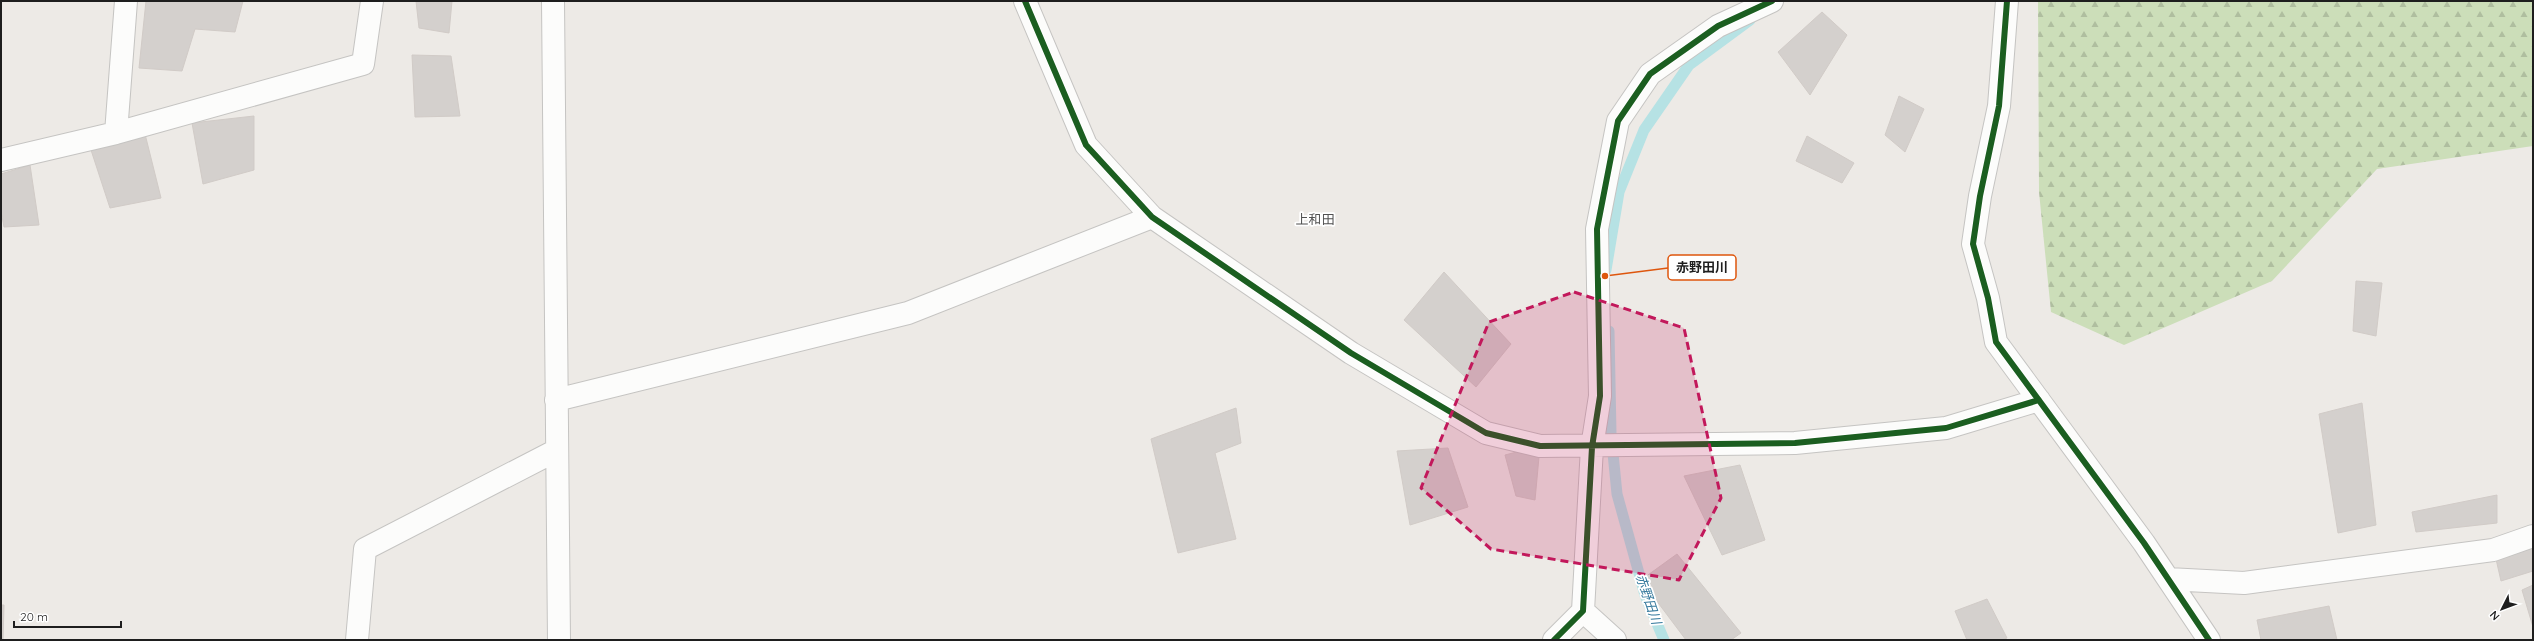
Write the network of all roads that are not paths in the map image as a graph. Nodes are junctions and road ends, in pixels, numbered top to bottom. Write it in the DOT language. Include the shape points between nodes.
graph roads {
  1 [pos="126,1"];
  2 [pos="372,1"];
  3 [pos="553,1"];
  4 [pos="1025,1"];
  5 [pos="1772,1"];
  6 [pos="2006,1"];
  7 [pos="116,133"];
  8 [pos="1,160"];
  9 [pos="1152,217"];
  10 [pos="556,400"];
  11 [pos="2039,400"];
  12 [pos="1592,447"];
  13 [pos="557,450"];
  14 [pos="2533,536"];
  15 [pos="2168,579"];
  16 [pos="1583,611"];
  17 [pos="357,640"];
  18 [pos="560,640"];
  19 [pos="1554,640"];
  20 [pos="1615,640"];
  21 [pos="2209,640"];
  1 -- 7 [label="street"];
  2 -- 7 [label="street" via="363,64"];
  3 -- 10 [label="street"];
  4 -- 9 [label="street" via="1086,145"];
  5 -- 12 [label="street" via="1718,26 1650,74 1618,121 1597,229 1600,396"];
  6 -- 11 [label="street" via="1999,106 1980,196 1973,244 1988,298 1996,342"];
  7 -- 8 [label="street"];
  9 -- 10 [label="street" via="908,314"];
  9 -- 12 [label="street" via="1351,353 1486,433 1540,446"];
  10 -- 13 [label="street"];
  11 -- 12 [label="street" via="1946,428 1795,443"];
  11 -- 15 [label="street"];
  12 -- 16 [label="street"];
  13 -- 17 [label="street" via="365,549"];
  13 -- 18 [label="street"];
  14 -- 15 [label="street" via="2493,550 2244,583"];
  15 -- 21 [label="street"];
  16 -- 19 [label="street"];
  16 -- 20 [label="street"];
}
